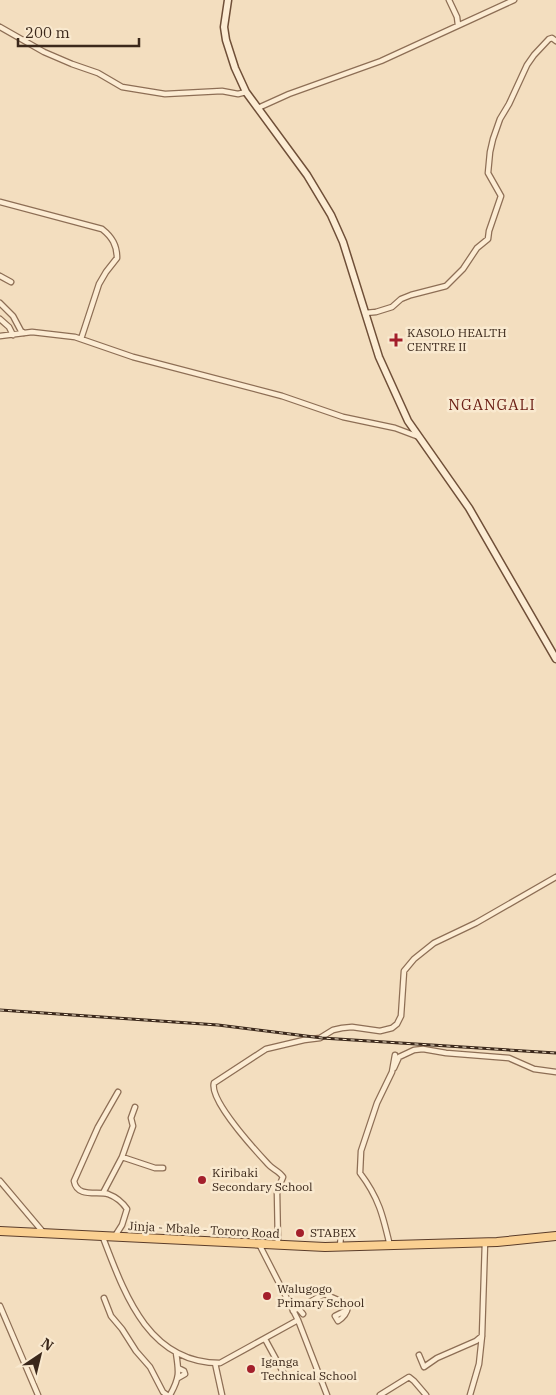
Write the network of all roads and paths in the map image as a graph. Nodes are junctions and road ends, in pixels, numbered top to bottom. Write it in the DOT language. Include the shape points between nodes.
graph roads {
  1 [pos="228,0"];
  2 [pos="449,0"];
  3 [pos="514,0"];
  4 [pos="458,25"];
  5 [pos="0,27"];
  6 [pos="556,41"];
  7 [pos="246,92"];
  8 [pos="258,108"];
  9 [pos="0,202"];
  10 [pos="0,276"];
  11 [pos="11,282"];
  12 [pos="0,303"];
  13 [pos="365,313"];
  14 [pos="0,319"];
  15 [pos="24,333"];
  16 [pos="13,335"];
  17 [pos="0,336"];
  18 [pos="81,339"];
  19 [pos="420,438"];
  20 [pos="556,659"];
  21 [pos="556,877"];
  22 [pos="395,1055"];
  23 [pos="392,1072"];
  24 [pos="556,1072"];
  25 [pos="118,1092"];
  26 [pos="135,1107"];
  27 [pos="122,1157"];
  28 [pos="164,1168"];
  29 [pos="0,1181"];
  30 [pos="103,1194"];
  31 [pos="0,1231"];
  32 [pos="43,1232"];
  33 [pos="341,1234"];
  34 [pos="102,1235"];
  35 [pos="115,1236"];
  36 [pos="556,1236"];
  37 [pos="485,1242"];
  38 [pos="259,1244"];
  39 [pos="278,1245"];
  40 [pos="390,1246"];
  41 [pos="340,1247"];
  42 [pos="104,1298"];
  43 [pos="0,1306"];
  44 [pos="298,1308"];
  45 [pos="347,1310"];
  46 [pos="293,1312"];
  47 [pos="303,1314"];
  48 [pos="298,1320"];
  49 [pos="482,1336"];
  50 [pos="265,1339"];
  51 [pos="176,1353"];
  52 [pos="419,1355"];
  53 [pos="214,1363"];
  54 [pos="283,1372"];
  55 [pos="38,1395"];
  56 [pos="169,1395"];
  57 [pos="222,1395"];
  58 [pos="328,1395"];
  59 [pos="380,1395"];
  60 [pos="426,1395"];
  61 [pos="470,1395"];
  1 -- 7 [label="main road" via="224,26 226,40"];
  2 -- 4 [label="street"];
  3 -- 4 [label="street"];
  4 -- 8 [label="street" via="381,61"];
  5 -- 7 [label="street" via="44,52 98,73 122,87 165,94"];
  6 -- 13 [label="street" via="549,39 534,55 500,119 490,152 488,173 501,196 488,239 446,286 411,295 392,307"];
  7 -- 8 [label="main road"];
  8 -- 13 [label="main road" via="307,175 331,215"];
  9 -- 18 [label="street" via="102,229 116,246 117,258 99,284"];
  10 -- 11 [label="street"];
  12 -- 15 [label="street"];
  13 -- 19 [label="main road" via="379,356 408,421"];
  14 -- 16 [label="street"];
  15 -- 16 [label="street"];
  15 -- 18 [label="street"];
  16 -- 17 [label="street"];
  18 -- 19 [label="street" via="134,357 395,428"];
  19 -- 20 [label="main road" via="469,508"];
  21 -- 39 [label="street" via="434,944 414,959 404,971 401,1016 392,1028 380,1031 342,1028 320,1038 266,1049 214,1083 218,1102 269,1166 282,1176 277,1191"];
  22 -- 23 [label="street"];
  23 -- 24 [label="street" via="399,1057 423,1049 509,1058 534,1069"];
  23 -- 40 [label="street" via="365,1137 360,1173 381,1208"];
  25 -- 30 [label="street" via="74,1181 79,1190"];
  26 -- 27 [label="street" via="131,1118 133,1126"];
  27 -- 28 [label="street"];
  27 -- 30 [label="street"];
  29 -- 32 [label="street"];
  30 -- 35 [label="street" via="115,1198 127,1209"];
  31 -- 32 [label="main road, Jinja - Mbale - Tororo Road"];
  32 -- 34 [label="main road, Jinja - Mbale - Tororo Road"];
  33 -- 41 [label="street"];
  34 -- 35 [label="main road, Jinja - Mbale - Tororo Road"];
  34 -- 51 [label="street" via="125,1293 153,1336"];
  35 -- 38 [label="main road, Jinja - Mbale - Tororo Road"];
  36 -- 37 [label="main road, Jinja - Mbale - Tororo Road"];
  37 -- 40 [label="main road, Jinja - Mbale - Tororo Road"];
  37 -- 49 [label="street"];
  38 -- 39 [label="main road, Jinja - Mbale - Tororo Road"];
  38 -- 46 [label="street"];
  39 -- 41 [label="main road, Jinja - Mbale - Tororo Road"];
  40 -- 41 [label="main road, Jinja - Mbale - Tororo Road"];
  42 -- 56 [label="street" via="111,1316 150,1367 163,1392"];
  43 -- 55 [label="street"];
  44 -- 45 [label="street" via="324,1294 344,1302"];
  44 -- 46 [label="street"];
  44 -- 47 [label="street"];
  46 -- 48 [label="street"];
  48 -- 50 [label="street"];
  48 -- 58 [label="street"];
  49 -- 52 [label="street" via="424,1367"];
  49 -- 61 [label="street"];
  50 -- 53 [label="street" via="235,1356"];
  50 -- 54 [label="street"];
  51 -- 53 [label="street" via="187,1359"];
  51 -- 56 [label="street" via="178,1378"];
  53 -- 57 [label="street"];
  59 -- 60 [label="street" via="409,1377"];
}
